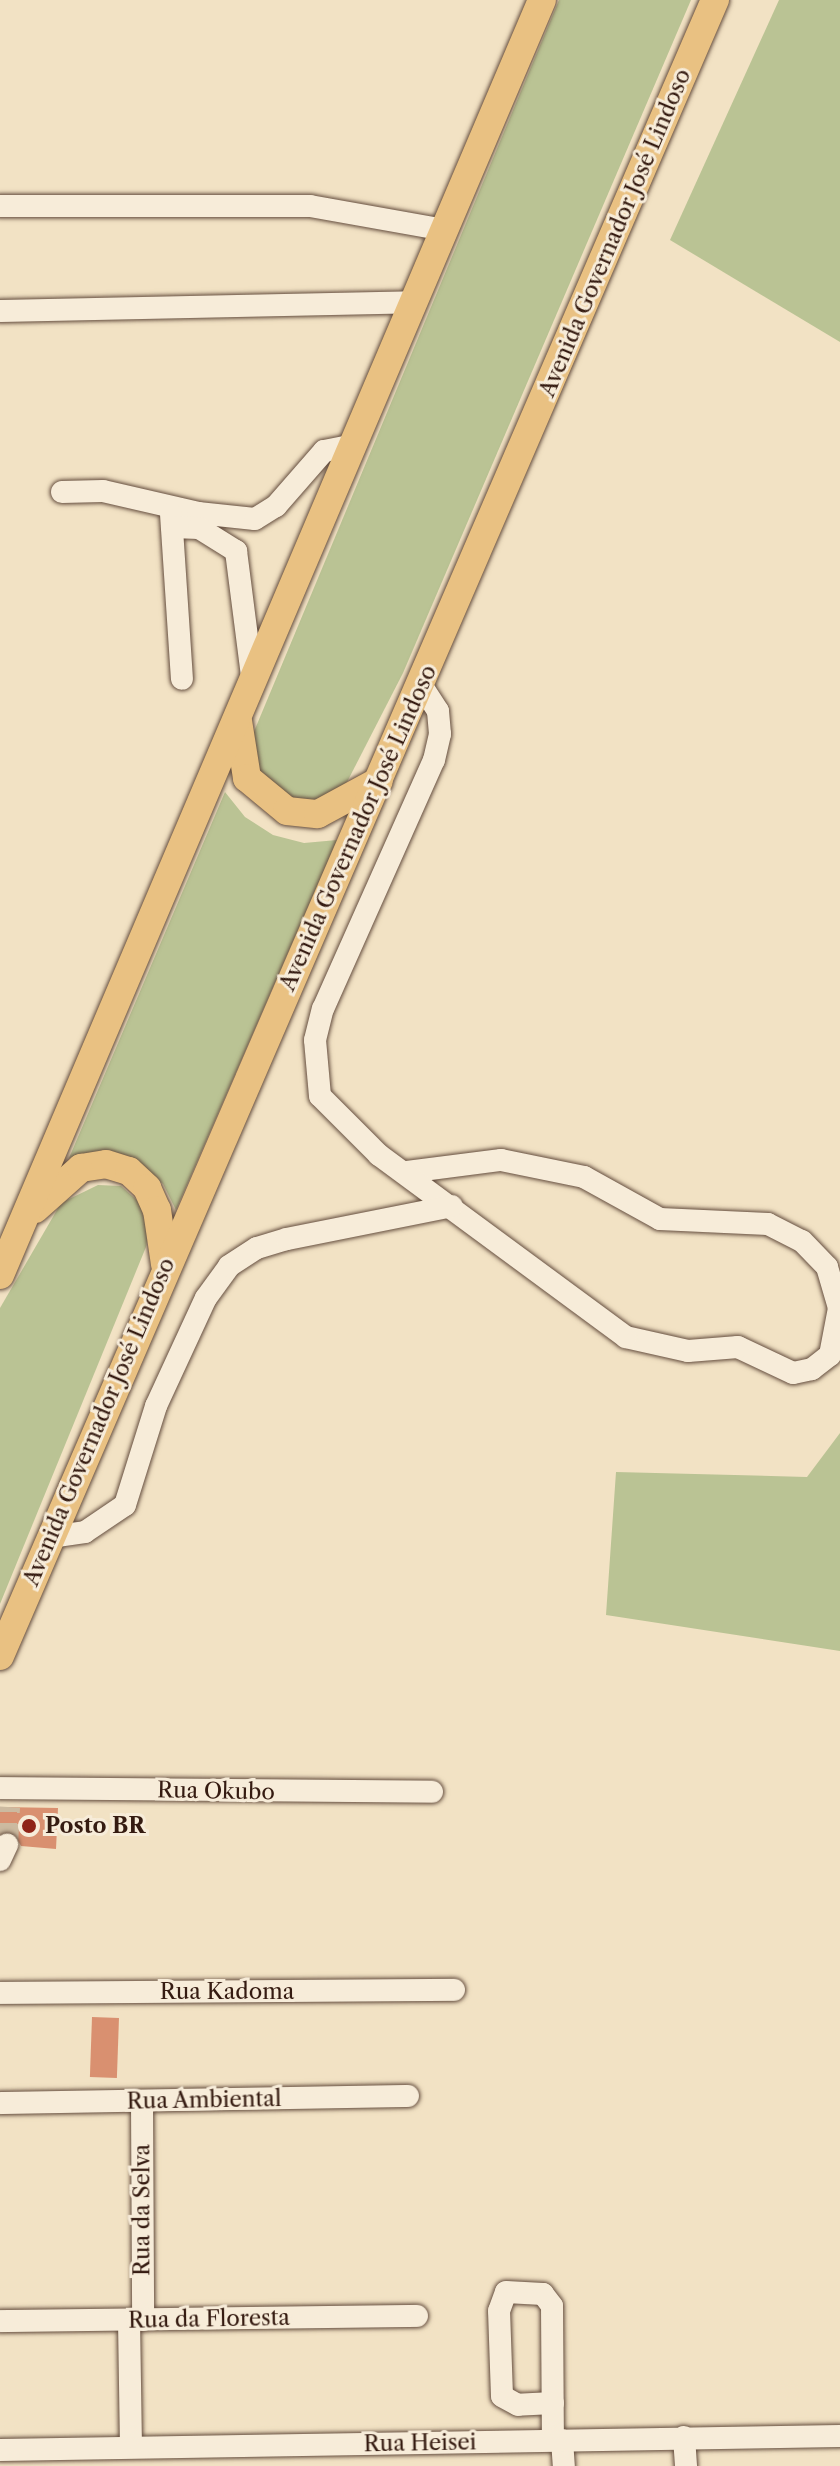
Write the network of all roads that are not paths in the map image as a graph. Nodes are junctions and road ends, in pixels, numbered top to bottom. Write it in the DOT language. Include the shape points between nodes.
graph roads {
  1 [pos="542,0"];
  2 [pos="715,0"];
  3 [pos="0,206"];
  4 [pos="445,230"];
  5 [pos="415,302"];
  6 [pos="0,311"];
  7 [pos="354,445"];
  8 [pos="62,492"];
  9 [pos="171,516"];
  10 [pos="182,679"];
  11 [pos="253,683"];
  12 [pos="421,685"];
  13 [pos="238,720"];
  14 [pos="379,781"];
  15 [pos="407,1172"];
  16 [pos="452,1206"];
  17 [pos="24,1221"];
  18 [pos="165,1264"];
  19 [pos="0,1275"];
  20 [pos="50,1537"];
  21 [pos="0,1656"];
  22 [pos="432,1792"];
  23 [pos="6,1794"];
  24 [pos="454,1990"];
  25 [pos="0,1993"];
  26 [pos="408,2096"];
  27 [pos="142,2101"];
  28 [pos="0,2103"];
  29 [pos="417,2316"];
  30 [pos="136,2320"];
  31 [pos="0,2321"];
  32 [pos="553,2403"];
  33 [pos="840,2436"];
  34 [pos="684,2437"];
  35 [pos="558,2440"];
  36 [pos="131,2447"];
  37 [pos="0,2450"];
  38 [pos="63,2458"];
  39 [pos="564,2466"];
  40 [pos="686,2466"];
  1 -- 4 [label="main road"];
  2 -- 12 [label="main road, Avenida Governador José Lindoso"];
  3 -- 4 [label="street" via="310,206"];
  4 -- 5 [label="main road"];
  5 -- 6 [label="street"];
  5 -- 7 [label="main road"];
  7 -- 9 [label="street" via="324,451 276,506 255,519"];
  7 -- 11 [label="main road"];
  8 -- 9 [label="street" via="103,491"];
  9 -- 10 [label="street"];
  9 -- 11 [label="street" via="236,551"];
  11 -- 13 [label="main road"];
  12 -- 14 [label="main road, Avenida Governador José Lindoso"];
  12 -- 15 [label="street" via="438,711 434,760 323,1009 315,1040 320,1096 350,1132"];
  13 -- 14 [label="main road" via="247,778 287,811 318,814"];
  13 -- 17 [label="main road"];
  14 -- 18 [label="main road, Avenida Governador José Lindoso"];
  15 -- 16 [label="street"];
  15 -- 16 [label="street" via="501,1160 584,1177 628,1207 660,1219 768,1224 802,1241 827,1267 839,1308 830,1355 812,1369 793,1373 738,1347 688,1351 626,1337"];
  16 -- 20 [label="street" via="287,1239 257,1248 229,1266 206,1298 156,1406 125,1505 85,1532"];
  17 -- 18 [label="main road" via="81,1168 106,1164 129,1171 147,1188 157,1210"];
  17 -- 19 [label="main road"];
  18 -- 20 [label="main road, Avenida Governador José Lindoso"];
  20 -- 21 [label="main road, Avenida Governador José Lindoso"];
  22 -- 23 [label="street, Rua Okubo"];
  24 -- 25 [label="street, Rua Kadoma"];
  26 -- 27 [label="street, Rua Ambiental"];
  27 -- 28 [label="street, Rua Ambiental"];
  27 -- 30 [label="street, Rua da Selva"];
  29 -- 30 [label="street, Rua da Floresta"];
  30 -- 31 [label="street, Rua da Floresta"];
  30 -- 36 [label="street, Rua da Selva"];
  32 -- 32 [label="street" via="550,2300 530,2291 506,2292 499,2311 502,2396 518,2405"];
  32 -- 35 [label="street"];
  33 -- 34 [label="street, Rua Heisei"];
  34 -- 35 [label="street, Rua Heisei"];
  34 -- 40 [label="street"];
  35 -- 36 [label="street, Rua Heisei"];
  35 -- 39 [label="street"];
  36 -- 38 [label="street, Rua Heisei"];
  37 -- 38 [label="street, Rua Heisei"];
}
